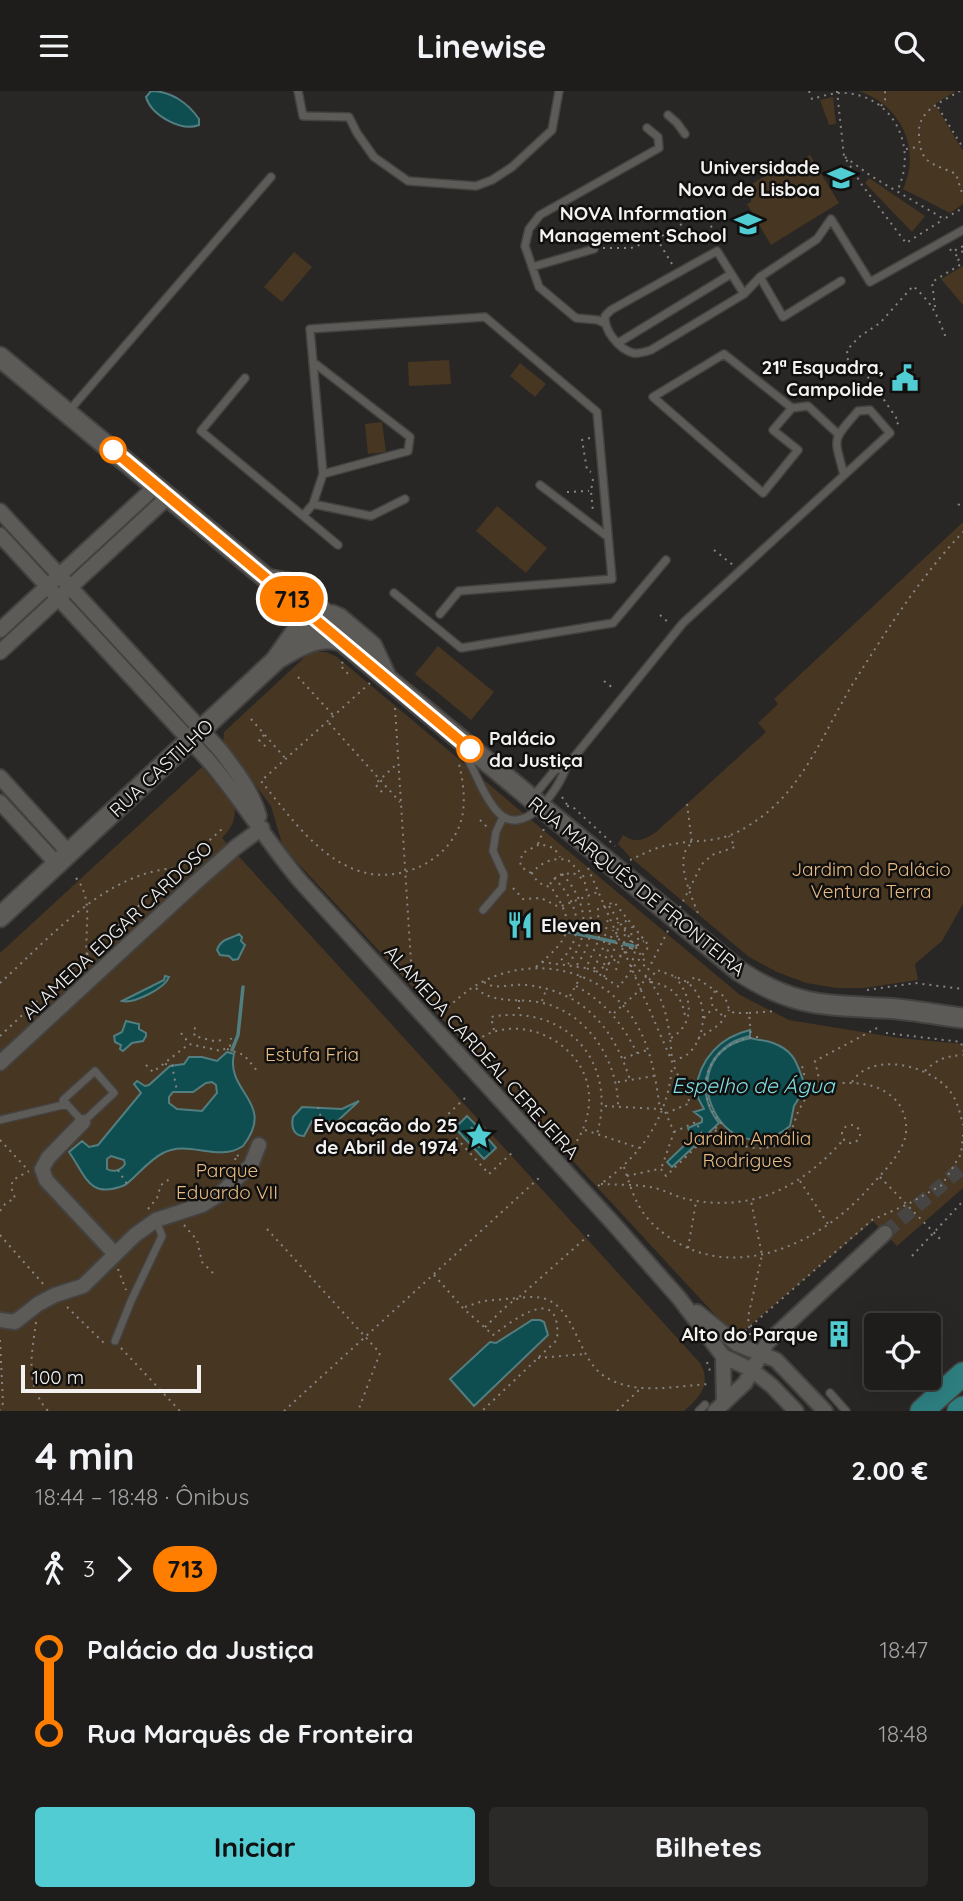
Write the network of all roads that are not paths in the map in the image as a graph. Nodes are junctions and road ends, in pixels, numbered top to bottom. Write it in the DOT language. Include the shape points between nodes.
graph roads {
  1 [pos="299,91"];
  2 [pos="559,91"];
  3 [pos="668,115"];
  4 [pos="647,128"];
  5 [pos="685,134"];
  6 [pos="271,177"];
  7 [pos="963,230"];
  8 [pos="594,249"];
  9 [pos="532,267"];
  10 [pos="731,274"];
  11 [pos="760,277"];
  12 [pos="841,281"];
  13 [pos="744,294"];
  14 [pos="604,323"];
  15 [pos="618,343"];
  16 [pos="0,357"];
  17 [pos="313,362"];
  18 [pos="245,378"];
  19 [pos="792,408"];
  20 [pos="68,413"];
  21 [pos="838,434"];
  22 [pos="323,474"];
  23 [pos="844,475"];
  24 [pos="540,485"];
  25 [pos="162,491"];
  26 [pos="405,499"];
  27 [pos="313,505"];
  28 [pos="0,511"];
  29 [pos="303,516"];
  30 [pos="0,535"];
  31 [pos="608,537"];
  32 [pos="338,545"];
  33 [pos="666,560"];
  34 [pos="258,571"];
  35 [pos="59,575"];
  36 [pos="47,586"];
  37 [pos="70,587"];
  38 [pos="394,593"];
  39 [pos="289,597"];
  40 [pos="58,598"];
  41 [pos="440,614"];
  42 [pos="318,620"];
  43 [pos="342,620"];
  44 [pos="0,630"];
  45 [pos="294,633"];
  46 [pos="0,652"];
  47 [pos="344,652"];
  48 [pos="275,661"];
  49 [pos="392,683"];
  50 [pos="167,692"];
  51 [pos="155,703"];
  52 [pos="445,727"];
  53 [pos="196,735"];
  54 [pos="566,767"];
  55 [pos="0,777"];
  56 [pos="0,801"];
  57 [pos="536,803"];
  58 [pos="503,817"];
  59 [pos="262,828"];
  60 [pos="63,858"];
  61 [pos="484,910"];
  62 [pos="0,917"];
  63 [pos="963,1018"];
  64 [pos="0,1063"];
  65 [pos="67,1104"];
  66 [pos="0,1120"];
  67 [pos="83,1122"];
  68 [pos="259,1145"];
  69 [pos="156,1220"];
  70 [pos="886,1233"];
  71 [pos="115,1254"];
  72 [pos="679,1298"];
  73 [pos="0,1319"];
  74 [pos="116,1341"];
  75 [pos="761,1353"];
  76 [pos="723,1356"];
  77 [pos="752,1370"];
  78 [pos="963,1374"];
  79 [pos="830,1393"];
  80 [pos="711,1408"];
  81 [pos="796,1411"];
  82 [pos="825,1411"];
  83 [pos="846,1411"];
  84 [pos="922,1411"];
  1 -- 2 [label="lane" via="303,116 349,117 374,157 408,181 476,186 512,166 552,130"];
  3 -- 5 [label="lane"];
  4 -- 9 [label="lane" via="658,137 659,148 540,215 529,229 525,246"];
  6 -- 20 [label="lane"];
  7 -- 11 [label="lane" via="870,282 831,219 817,239"];
  8 -- 9 [label="lane"];
  9 -- 14 [label="lane" via="539,287 576,318"];
  10 -- 13 [label="lane"];
  10 -- 14 [label="lane" via="717,251 611,310"];
  10 -- 15 [label="lane"];
  11 -- 12 [label="lane" via="783,317"];
  11 -- 13 [label="lane"];
  13 -- 15 [label="lane" via="651,350 631,352"];
  14 -- 15 [label="lane"];
  16 -- 20 [label="main road, RUA MARQUÊS DE FRONTEIRA"];
  17 -- 22 [label="lane"];
  17 -- 22 [label="lane" via="410,437 408,451"];
  17 -- 31 [label="lane" via="310,329 485,317 597,412"];
  18 -- 29 [label="lane" via="201,431"];
  19 -- 19 [label="lane" via="773,429 798,450 763,493 653,397 724,355"];
  19 -- 21 [label="lane" via="807,406"];
  20 -- 25 [label="main road, RUA MARQUÊS DE FRONTEIRA"];
  21 -- 23 [label="lane" via="835,443"];
  21 -- 23 [label="lane" via="858,411 870,410 890,433"];
  22 -- 27 [label="lane"];
  23 -- 54 [label="lane" via="677,630"];
  24 -- 31 [label="lane"];
  25 -- 34 [label="main road, RUA MARQUÊS DE FRONTEIRA"];
  25 -- 35 [label="street"];
  25 -- 37 [label="street"];
  26 -- 27 [label="lane" via="372,516"];
  27 -- 29 [label="lane"];
  28 -- 35 [label="street"];
  29 -- 32 [label="lane"];
  30 -- 36 [label="street"];
  31 -- 41 [label="lane" via="612,579 459,591"];
  33 -- 38 [label="lane" via="613,623 461,648"];
  34 -- 39 [label="main road, RUA MARQUÊS DE FRONTEIRA"];
  34 -- 43 [label="lane" via="292,577"];
  35 -- 36 [label="street"];
  35 -- 37 [label="street"];
  36 -- 40 [label="street"];
  36 -- 44 [label="street"];
  37 -- 40 [label="street"];
  37 -- 50 [label="street"];
  39 -- 42 [label="main road, RUA MARQUÊS DE FRONTEIRA"];
  39 -- 45 [label="main road" via="297,611"];
  40 -- 46 [label="street"];
  40 -- 51 [label="street"];
  42 -- 43 [label="main road" via="332,615"];
  42 -- 45 [label="main road, RUA CASTILHO"];
  42 -- 47 [label="main road, RUA MARQUÊS DE FRONTEIRA"];
  43 -- 49 [label="main road" via="372,646"];
  45 -- 48 [label="main road, RUA CASTILHO"];
  47 -- 48 [label="main road" via="335,639 320,639"];
  47 -- 49 [label="main road, RUA MARQUÊS DE FRONTEIRA"];
  48 -- 53 [label="main road, RUA CASTILHO"];
  49 -- 52 [label="main road, RUA MARQUÊS DE FRONTEIRA"];
  50 -- 51 [label="street" via="166,702"];
  50 -- 53 [label="street"];
  51 -- 53 [label="street"];
  52 -- 57 [label="main road, RUA MARQUÊS DE FRONTEIRA"];
  52 -- 58 [label="lane"];
  53 -- 59 [label="street, ALAMEDA CARDEAL CEREJEIRA"];
  53 -- 60 [label="main road, RUA CASTILHO"];
  54 -- 57 [label="lane" via="562,779"];
  54 -- 57 [label="lane" via="555,770"];
  55 -- 60 [label="street"];
  56 -- 60 [label="street"];
  57 -- 58 [label="lane" via="536,814"];
  57 -- 63 [label="main road, RUA MARQUÊS DE FRONTEIRA" via="732,966 769,989 818,1005"];
  58 -- 61 [label="lane" via="493,851 504,875 503,884"];
  59 -- 64 [label="street, ALAMEDA EDGAR CARDOSO"];
  59 -- 72 [label="street, ALAMEDA CARDEAL CEREJEIRA" via="301,882"];
  60 -- 62 [label="main road, RUA CASTILHO"];
  65 -- 66 [label="lane"];
  65 -- 67 [label="lane"];
  65 -- 67 [label="lane" via="63,1100 95,1071 114,1093"];
  67 -- 71 [label="street" via="43,1169 47,1180"];
  68 -- 69 [label="street" via="251,1165 220,1194"];
  69 -- 71 [label="street"];
  69 -- 74 [label="lane" via="162,1236"];
  70 -- 75 [label="street"];
  71 -- 73 [label="street" via="83,1286 55,1295 15,1322"];
  72 -- 75 [label="street, ALAMEDA CARDEAL CEREJEIRA" via="737,1344"];
  72 -- 76 [label="street, ALAMEDA CARDEAL CEREJEIRA"];
  75 -- 77 [label="street"];
  75 -- 82 [label="street, ALAMEDA CARDEAL CEREJEIRA" via="776,1360"];
  76 -- 77 [label="street, ALAMEDA CARDEAL CEREJEIRA"];
  76 -- 80 [label="street"];
  77 -- 80 [label="street" via="745,1383"];
  77 -- 81 [label="street, ALAMEDA CARDEAL CEREJEIRA"];
  78 -- 84 [label="main road"];
  79 -- 83 [label="lane"];
}
